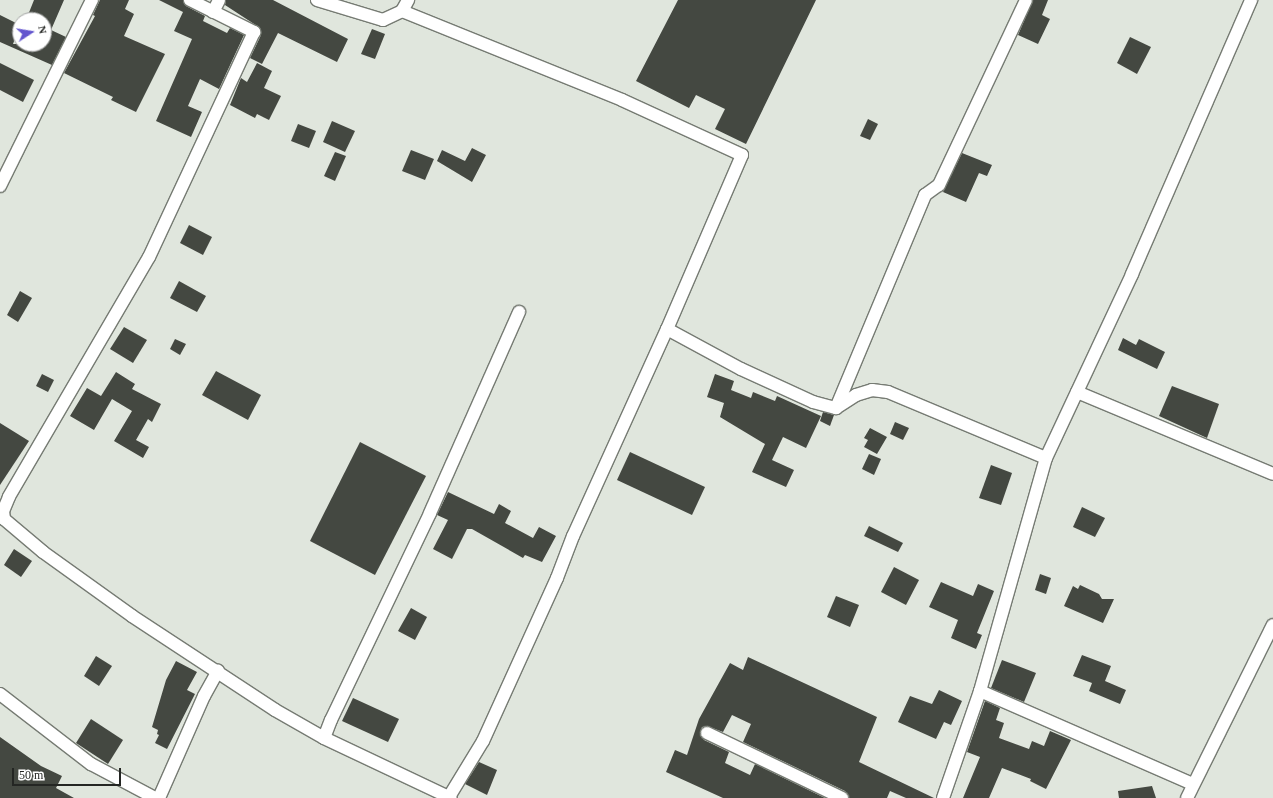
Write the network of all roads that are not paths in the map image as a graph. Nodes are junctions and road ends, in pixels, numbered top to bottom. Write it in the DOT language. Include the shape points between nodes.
graph roads {
  1 [pos="92,0"];
  2 [pos="190,0"];
  3 [pos="219,0"];
  4 [pos="317,0"];
  5 [pos="408,0"];
  6 [pos="1026,0"];
  7 [pos="1251,0"];
  8 [pos="402,11"];
  9 [pos="213,12"];
  10 [pos="0,186"];
  11 [pos="519,312"];
  12 [pos="667,329"];
  13 [pos="1077,392"];
  14 [pos="836,408"];
  15 [pos="1046,458"];
  16 [pos="1273,474"];
  17 [pos="4,529"];
  18 [pos="1273,625"];
  19 [pos="218,671"];
  20 [pos="980,691"];
  21 [pos="0,694"];
  22 [pos="707,733"];
  23 [pos="324,738"];
  24 [pos="1193,784"];
  25 [pos="450,797"];
  26 [pos="155,798"];
  27 [pos="158,798"];
  28 [pos="842,798"];
  29 [pos="943,798"];
  30 [pos="1187,798"];
  1 -- 10 [label="street"];
  2 -- 9 [label="street"];
  3 -- 9 [label="street"];
  4 -- 8 [label="street" via="383,20"];
  5 -- 8 [label="street"];
  6 -- 14 [label="street" via="939,185 925,195"];
  7 -- 13 [label="street" via="1135,267"];
  8 -- 12 [label="street" via="622,100 742,155"];
  9 -- 17 [label="street" via="254,32 149,257 9,497 3,511"];
  11 -- 23 [label="street" via="430,513"];
  12 -- 14 [label="street" via="741,369 813,402"];
  12 -- 25 [label="street" via="482,741"];
  13 -- 15 [label="street"];
  13 -- 16 [label="street"];
  14 -- 15 [label="street" via="856,395 872,390 888,392"];
  15 -- 20 [label="street"];
  17 -- 19 [label="street"];
  18 -- 24 [label="street"];
  19 -- 23 [label="street" via="275,710"];
  19 -- 27 [label="street" via="201,702"];
  20 -- 24 [label="street"];
  20 -- 29 [label="street"];
  21 -- 26 [label="street" via="91,764"];
  22 -- 28 [label="street"];
  23 -- 25 [label="street"];
  24 -- 30 [label="street"];
}
